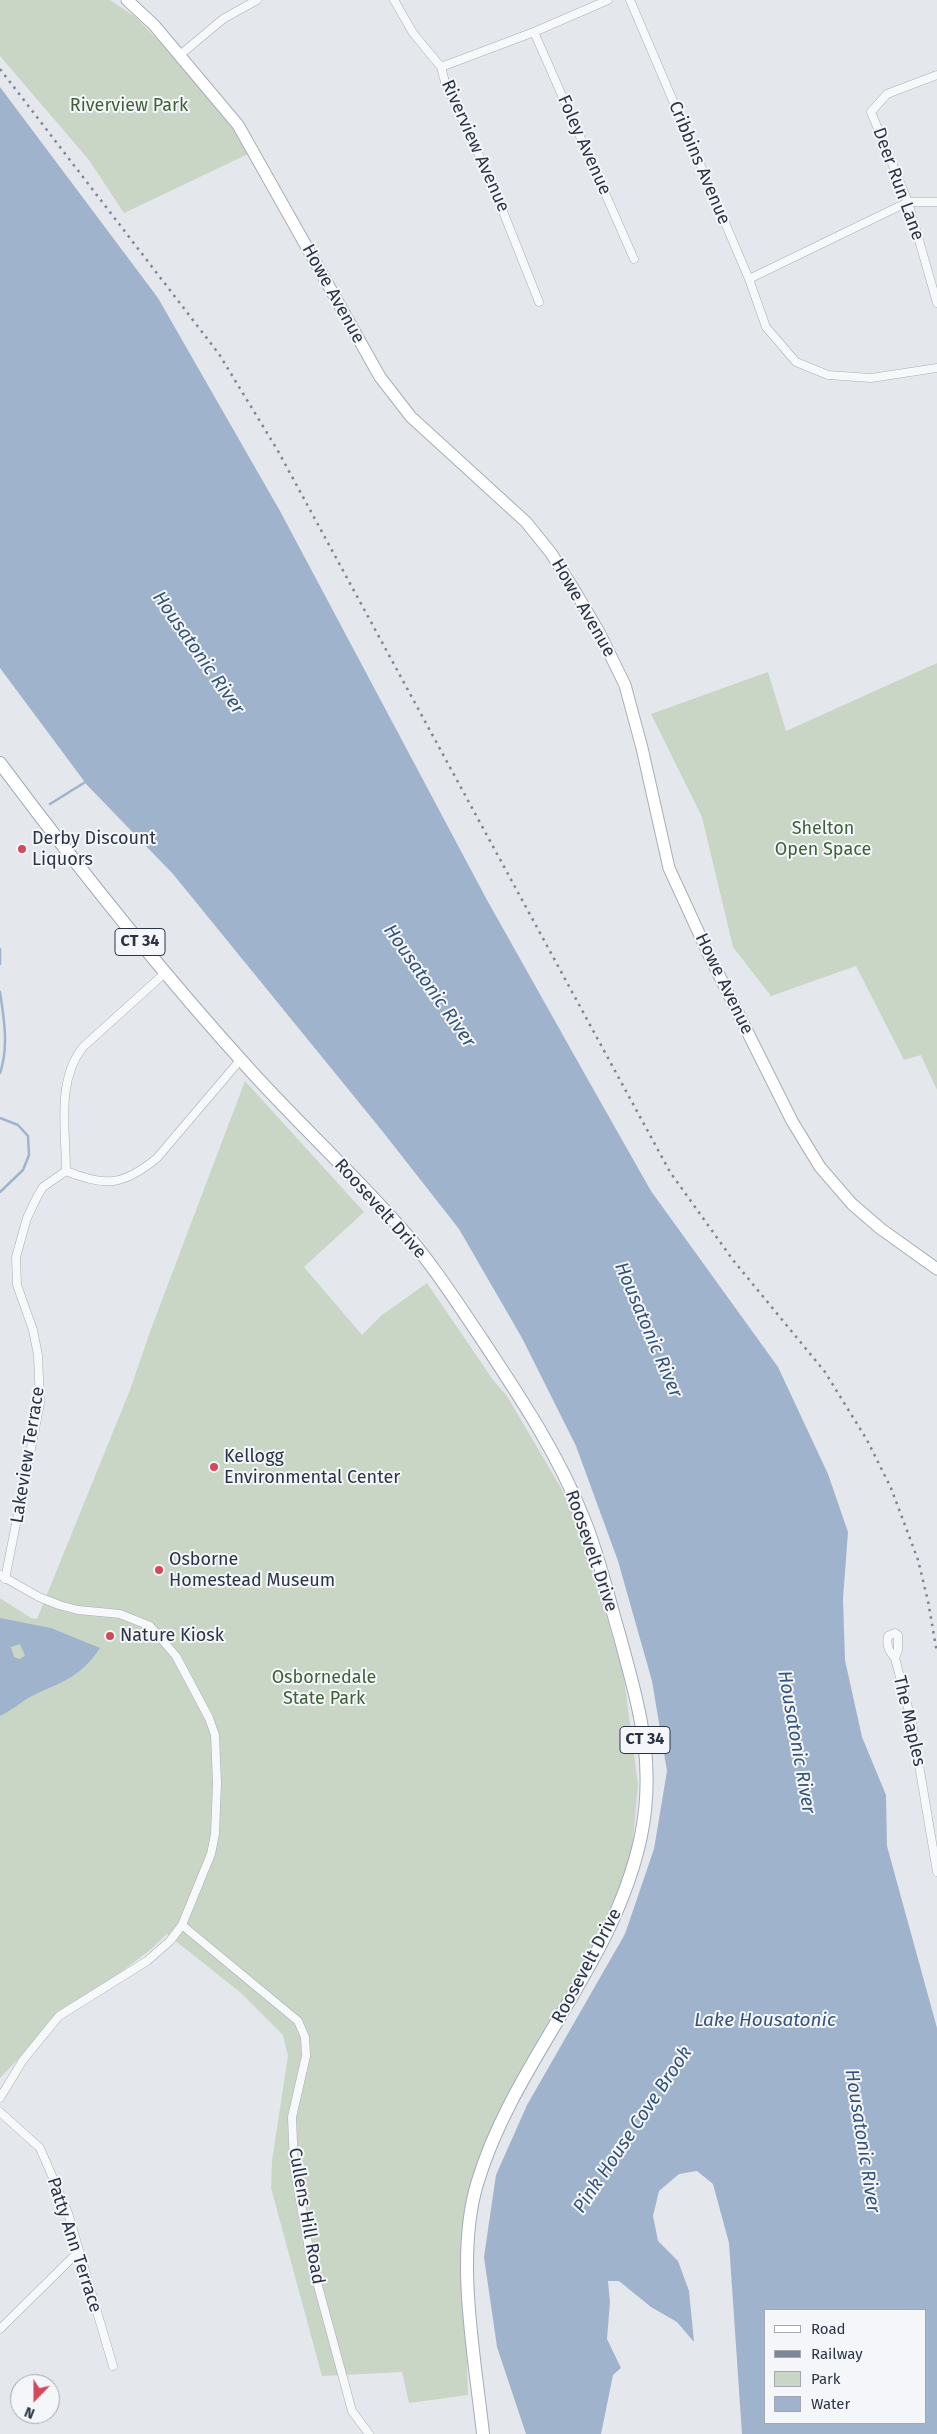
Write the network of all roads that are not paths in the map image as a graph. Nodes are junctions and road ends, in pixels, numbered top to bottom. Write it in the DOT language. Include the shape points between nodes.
graph roads {
  1 [pos="127,0"];
  2 [pos="257,0"];
  3 [pos="394,0"];
  4 [pos="608,0"];
  5 [pos="630,0"];
  6 [pos="534,32"];
  7 [pos="180,55"];
  8 [pos="441,67"];
  9 [pos="937,75"];
  10 [pos="908,202"];
  11 [pos="937,202"];
  12 [pos="634,259"];
  13 [pos="750,279"];
  14 [pos="539,302"];
  15 [pos="937,303"];
  16 [pos="937,368"];
  17 [pos="1,765"];
  18 [pos="166,972"];
  19 [pos="241,1059"];
  20 [pos="66,1171"];
  21 [pos="937,1269"];
  22 [pos="3,1577"];
  23 [pos="895,1658"];
  24 [pos="937,1872"];
  25 [pos="182,1926"];
  26 [pos="0,2098"];
  27 [pos="0,2112"];
  28 [pos="78,2252"];
  29 [pos="0,2329"];
  30 [pos="113,2366"];
  31 [pos="369,2434"];
  32 [pos="483,2434"];
  1 -- 7 [label="main road, Howe Avenue"];
  2 -- 7 [label="street" via="223,20"];
  3 -- 8 [label="street, Riverview Avenue" via="413,33"];
  4 -- 6 [label="street"];
  5 -- 13 [label="street, Cribbins Avenue"];
  6 -- 8 [label="street"];
  6 -- 12 [label="street, Foley Avenue"];
  7 -- 21 [label="main road, Howe Avenue" via="222,104 251,146 396,400 410,418 526,522 571,585 625,685 669,868 792,1121 820,1168 852,1204"];
  8 -- 14 [label="street, Riverview Avenue"];
  9 -- 10 [label="street, Deer Run Lane" via="887,94 871,112"];
  10 -- 11 [label="street"];
  10 -- 13 [label="street"];
  10 -- 15 [label="street, Deer Run Lane"];
  13 -- 16 [label="street, Cribbins Avenue" via="766,327 796,362 828,375 870,378"];
  17 -- 18 [label="main road, Roosevelt Drive / CT 34"];
  18 -- 19 [label="main road, Roosevelt Drive / CT 34"];
  18 -- 20 [label="street" via="83,1047 71,1066 66,1083"];
  19 -- 20 [label="street" via="146,1168 109,1183"];
  19 -- 32 [label="main road, Roosevelt Drive / CT 34" via="397,1224 435,1269 522,1400 561,1466 585,1520 605,1583 639,1707 647,1749 648,1792 640,1839 624,1896 602,1946 491,2142 475,2190 469,2235 468,2282"];
  20 -- 22 [label="street, Lakeview Terrace" via="43,1187 37,1196 16,1257 17,1285 38,1355 40,1403 20,1514"];
  22 -- 25 [label="street" via="59,1606 120,1614 150,1626 176,1656 202,1703 215,1735 215,1834 204,1873"];
  23 -- 24 [label="street, The Maples" via="912,1723"];
  25 -- 26 [label="street" via="147,1961 59,2016 23,2060"];
  25 -- 31 [label="street, Cullens Hill Road" via="298,2021 305,2037 306,2056 292,2116 294,2166 311,2260 352,2411"];
  27 -- 28 [label="street, Patty Ann Terrace" via="40,2148 68,2213"];
  28 -- 29 [label="street"];
  28 -- 30 [label="street, Patty Ann Terrace"];
}
